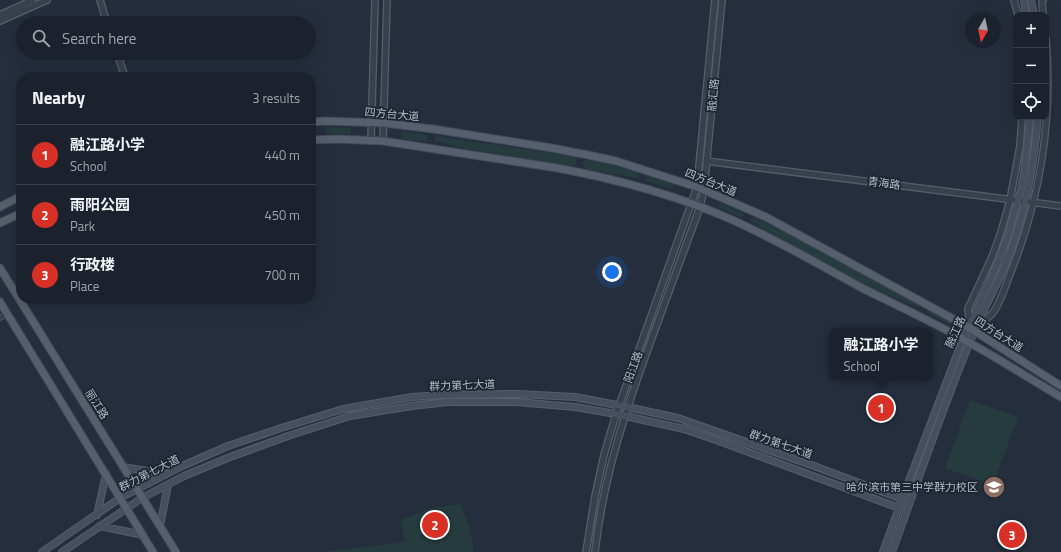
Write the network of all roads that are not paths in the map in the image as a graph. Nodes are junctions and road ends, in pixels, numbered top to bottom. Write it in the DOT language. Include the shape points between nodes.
graph roads {
  1 [pos="32,0"];
  2 [pos="47,0"];
  3 [pos="100,0"];
  4 [pos="375,0"];
  5 [pos="387,0"];
  6 [pos="715,0"];
  7 [pos="722,0"];
  8 [pos="1014,0"];
  9 [pos="1024,0"];
  10 [pos="1031,0"];
  11 [pos="1043,0"];
  12 [pos="1017,12"];
  13 [pos="1026,12"];
  14 [pos="1033,12"];
  15 [pos="1043,12"];
  16 [pos="0,15"];
  17 [pos="105,16"];
  18 [pos="0,21"];
  19 [pos="1046,48"];
  20 [pos="119,60"];
  21 [pos="123,72"];
  22 [pos="1022,120"];
  23 [pos="1030,120"];
  24 [pos="1038,120"];
  25 [pos="316,122"];
  26 [pos="372,122"];
  27 [pos="384,123"];
  28 [pos="316,140"];
  29 [pos="371,140"];
  30 [pos="383,141"];
  31 [pos="706,161"];
  32 [pos="700,188"];
  33 [pos="16,199"];
  34 [pos="1010,200"];
  35 [pos="1018,201"];
  36 [pos="1026,202"];
  37 [pos="1033,203"];
  38 [pos="692,204"];
  39 [pos="1061,206"];
  40 [pos="0,207"];
  41 [pos="700,207"];
  42 [pos="1007,207"];
  43 [pos="16,215"];
  44 [pos="0,223"];
  45 [pos="1010,226"];
  46 [pos="1022,244"];
  47 [pos="1010,253"];
  48 [pos="0,268"];
  49 [pos="16,294"];
  50 [pos="0,302"];
  51 [pos="22,304"];
  52 [pos="7,314"];
  53 [pos="0,318"];
  54 [pos="973,327"];
  55 [pos="966,340"];
  56 [pos="1061,386"];
  57 [pos="1061,397"];
  58 [pos="619,406"];
  59 [pos="627,407"];
  60 [pos="616,414"];
  61 [pos="625,416"];
  62 [pos="123,467"];
  63 [pos="106,474"];
  64 [pos="166,474"];
  65 [pos="168,485"];
  66 [pos="137,489"];
  67 [pos="120,498"];
  68 [pos="142,498"];
  69 [pos="902,499"];
  70 [pos="126,508"];
  71 [pos="899,508"];
  72 [pos="97,514"];
  73 [pos="100,526"];
  74 [pos="160,526"];
  75 [pos="142,535"];
  76 [pos="42,552"];
  77 [pos="62,552"];
  78 [pos="153,552"];
  79 [pos="176,552"];
  80 [pos="586,552"];
  81 [pos="594,552"];
  82 [pos="883,552"];
  83 [pos="892,552"];
  1 -- 16 [label="street"];
  2 -- 18 [label="street"];
  3 -- 17 [label="street"];
  4 -- 26 [label="street"];
  5 -- 27 [label="street"];
  6 -- 32 [label="street, 融汇路"];
  7 -- 31 [label="street, 融汇路"];
  8 -- 12 [label="street"];
  9 -- 13 [label="main road"];
  10 -- 14 [label="main road"];
  11 -- 15 [label="street"];
  19 -- 37 [label="street" via="1048,79 1045,136"];
  20 -- 21 [label="street"];
  22 -- 34 [label="street" via="1020,146"];
  23 -- 35 [label="main road, 融江路" via="1024,174"];
  24 -- 36 [label="main road, 融江路"];
  25 -- 26 [label="main road, 四方台大道"];
  26 -- 27 [label="main road, 四方台大道"];
  26 -- 29 [label="street"];
  27 -- 30 [label="street"];
  27 -- 32 [label="main road, 四方台大道" via="588,154"];
  28 -- 29 [label="main road, 四方台大道"];
  29 -- 30 [label="main road, 四方台大道"];
  30 -- 38 [label="main road, 四方台大道" via="586,174 640,186"];
  31 -- 32 [label="street, 融汇路"];
  31 -- 34 [label="street, 青海路"];
  32 -- 38 [label="street, 阳江路"];
  32 -- 41 [label="street, 阳江路"];
  32 -- 54 [label="main road, 四方台大道" via="766,217"];
  33 -- 40 [label="main road"];
  34 -- 35 [label="street, 青海路"];
  34 -- 42 [label="street"];
  35 -- 36 [label="street, 青海路"];
  35 -- 45 [label="main road, 融江路"];
  36 -- 37 [label="street, 青海路"];
  36 -- 47 [label="main road, 融江路"];
  37 -- 39 [label="street, 青海路"];
  37 -- 46 [label="street"];
  38 -- 41 [label="main road, 四方台大道"];
  38 -- 58 [label="street, 阳江路"];
  41 -- 55 [label="main road, 四方台大道" via="761,234"];
  41 -- 59 [label="street, 阳江路"];
  42 -- 45 [label="street"];
  42 -- 54 [label="street" via="992,257 968,309"];
  43 -- 44 [label="main road"];
  45 -- 54 [label="main road, 融江路"];
  46 -- 47 [label="street"];
  46 -- 54 [label="street" via="992,314"];
  47 -- 54 [label="main road, 融江路"];
  48 -- 49 [label="main road, 丽江路"];
  50 -- 52 [label="main road"];
  51 -- 62 [label="main road, 丽江路"];
  52 -- 53 [label="street"];
  52 -- 63 [label="main road"];
  54 -- 55 [label="main road, 融江路"];
  54 -- 56 [label="main road, 四方台大道"];
  55 -- 57 [label="main road, 四方台大道"];
  55 -- 69 [label="main road, 融江路"];
  55 -- 83 [label="main road, 融江路"];
  58 -- 59 [label="main road, 群力第七大道"];
  58 -- 60 [label="street, 阳江路"];
  58 -- 64 [label="main road, 群力第七大道" via="575,397 516,394 443,394 412,397 343,409 281,428 228,446"];
  59 -- 61 [label="street, 阳江路"];
  59 -- 69 [label="main road, 群力第七大道" via="678,418"];
  60 -- 61 [label="main road, 群力第七大道"];
  60 -- 65 [label="main road, 群力第七大道" via="575,407 516,402 448,402 412,406 350,416 298,432 230,457"];
  60 -- 80 [label="street, 阳江路" via="595,496"];
  61 -- 71 [label="main road, 群力第七大道" via="684,429"];
  61 -- 81 [label="street, 阳江路" via="612,457"];
  62 -- 64 [label="main road"];
  62 -- 66 [label="main road, 丽江路"];
  63 -- 67 [label="main road"];
  63 -- 72 [label="main road"];
  64 -- 66 [label="main road, 群力第七大道"];
  65 -- 68 [label="main road, 群力第七大道"];
  65 -- 74 [label="main road"];
  66 -- 67 [label="main road, 群力第七大道"];
  66 -- 68 [label="main road, 丽江路"];
  67 -- 70 [label="main road"];
  67 -- 72 [label="main road, 群力第七大道"];
  68 -- 70 [label="main road, 群力第七大道"];
  68 -- 74 [label="main road, 丽江路"];
  69 -- 71 [label="main road, 融江路"];
  70 -- 73 [label="main road, 群力第七大道"];
  70 -- 75 [label="main road"];
  71 -- 82 [label="main road, 融江路"];
  72 -- 76 [label="main road, 群力第七大道"];
  73 -- 75 [label="main road"];
  73 -- 77 [label="main road, 群力第七大道"];
  74 -- 79 [label="main road, 丽江路"];
  75 -- 78 [label="main road"];
}
